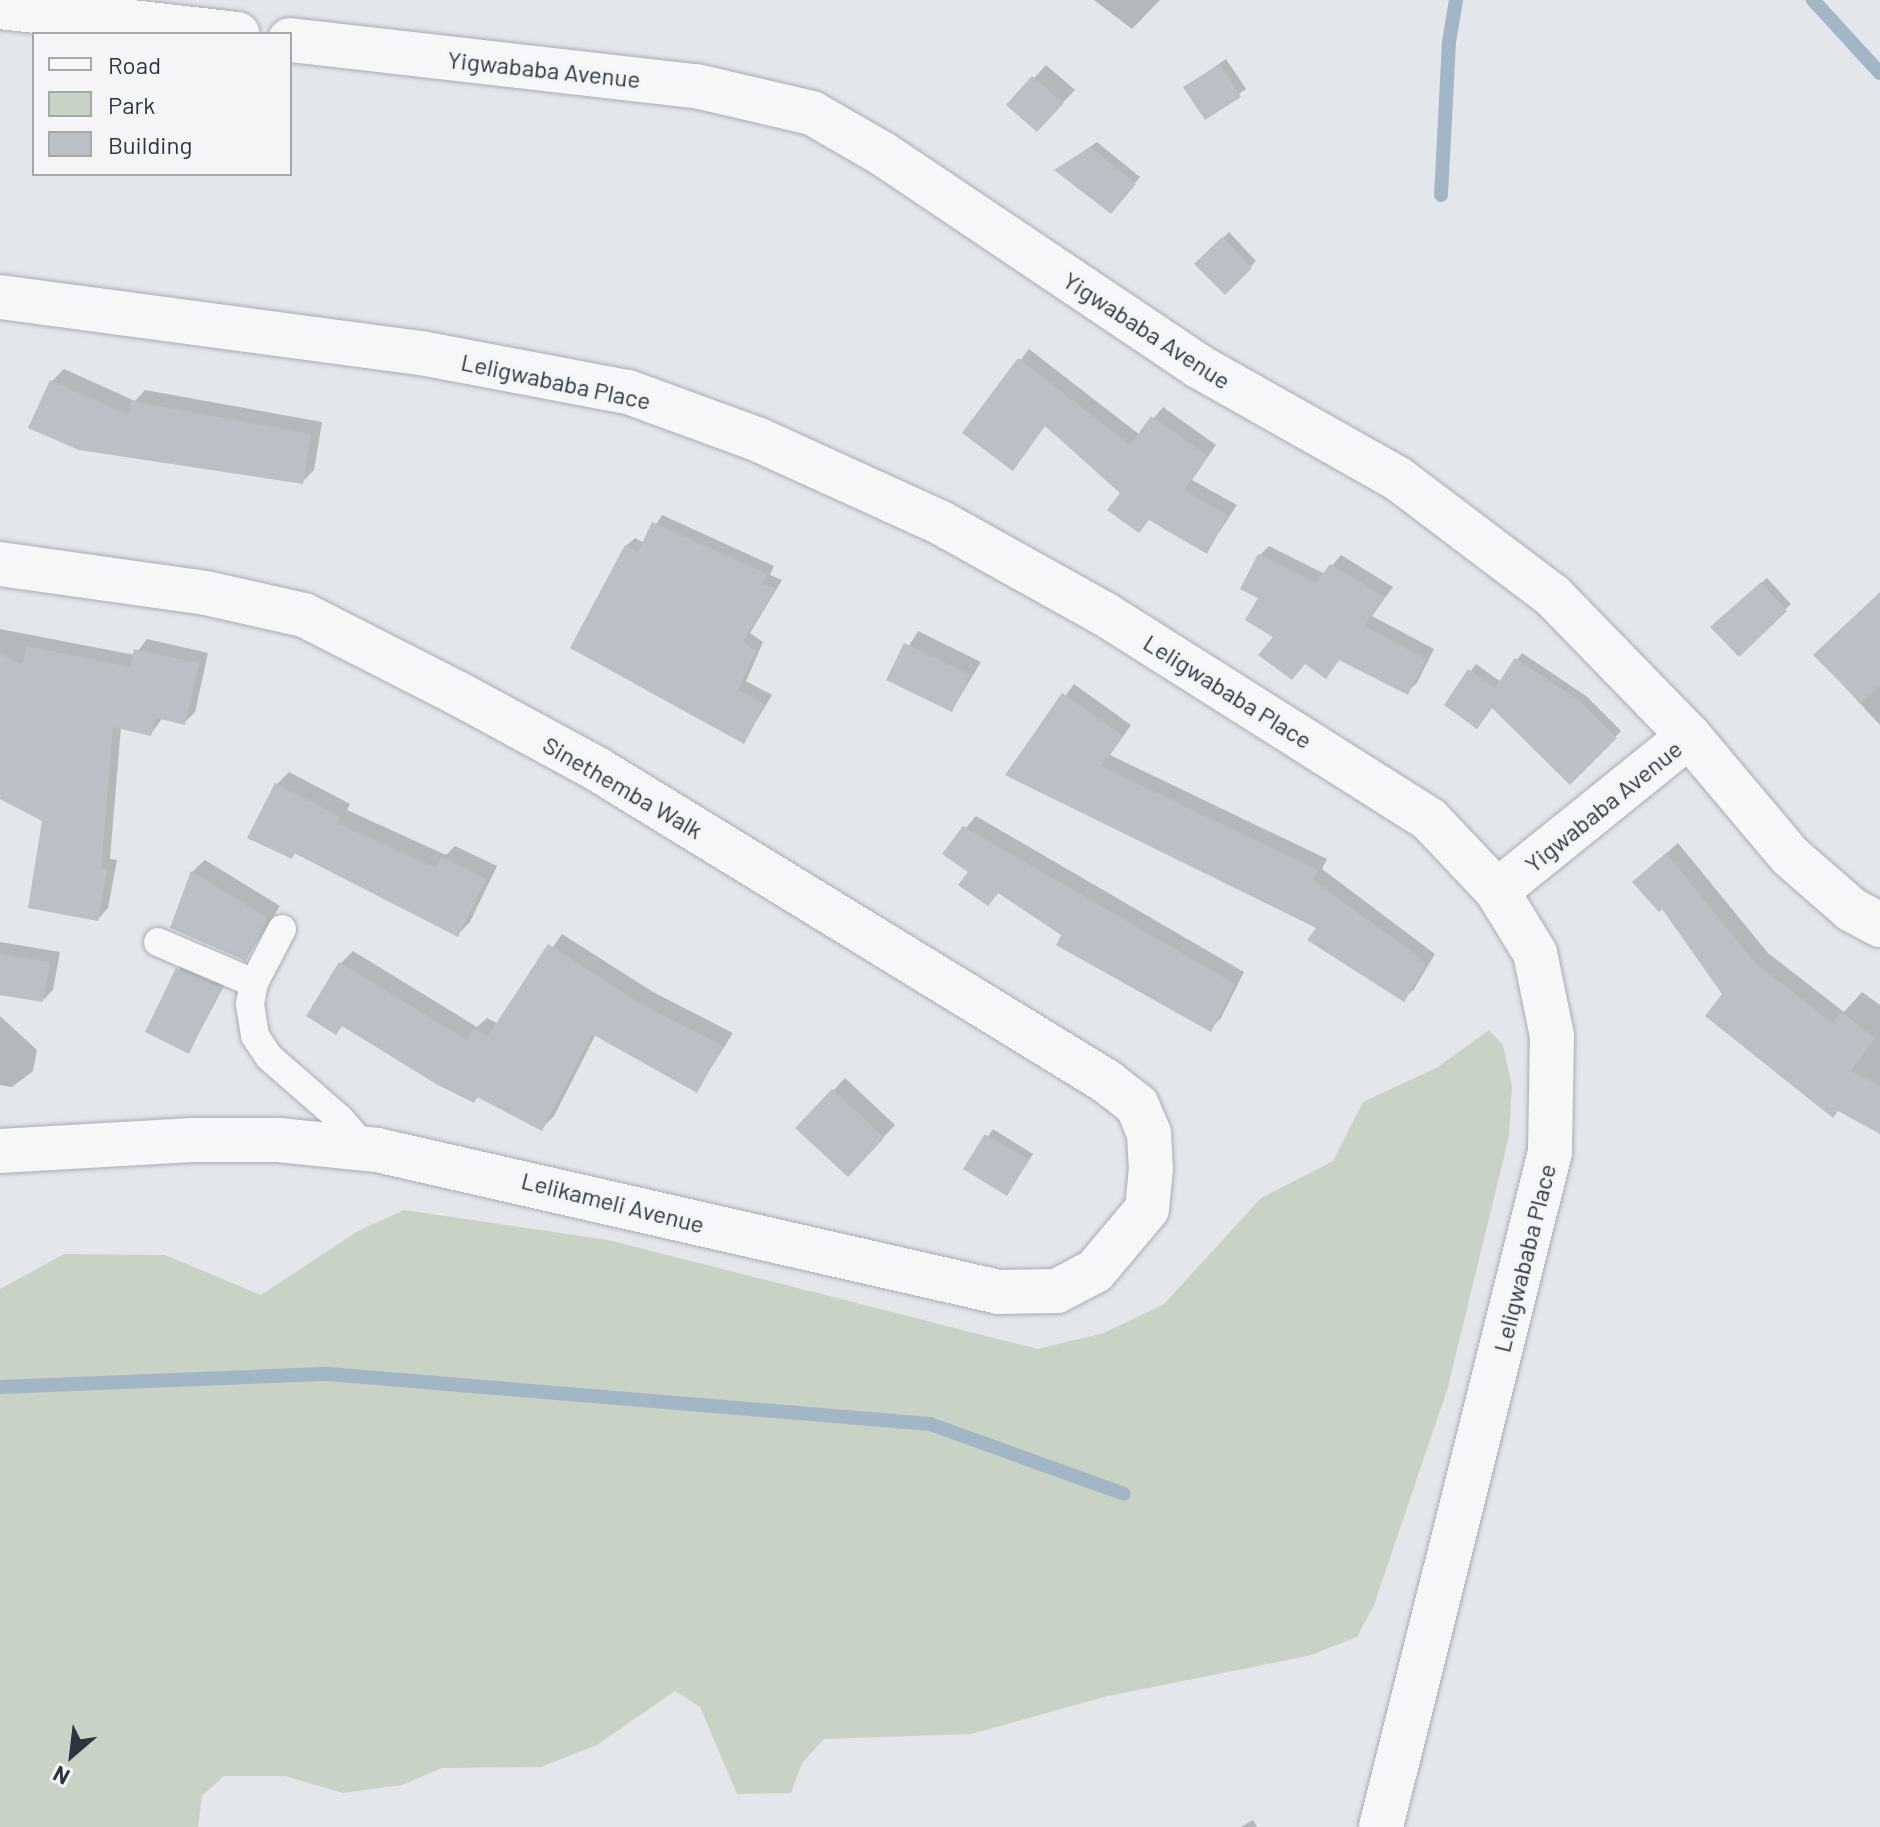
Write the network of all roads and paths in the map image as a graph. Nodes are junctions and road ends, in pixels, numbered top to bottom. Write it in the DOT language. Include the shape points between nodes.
graph roads {
  1 [pos="0,7"];
  2 [pos="219,32"];
  3 [pos="292,40"];
  4 [pos="0,297"];
  5 [pos="0,564"];
  6 [pos="1689,736"];
  7 [pos="1497,891"];
  8 [pos="1880,925"];
  9 [pos="282,929"];
  10 [pos="158,942"];
  11 [pos="254,983"];
  12 [pos="365,1148"];
  13 [pos="0,1151"];
  14 [pos="1151,1168"];
  15 [pos="1381,1827"];
  1 -- 2 [label="street"];
  3 -- 6 [label="street, Yigwababa Avenue" via="696,86 812,113 883,154 1198,366 1397,478 1553,596"];
  4 -- 7 [label="street, Leligwababa Place" via="421,353 628,392 759,440 941,523 1103,613 1429,819"];
  5 -- 14 [label="street, Sinethemba Walk" via="206,593 304,615 459,694 597,769 1106,1081 1137,1105 1149,1133"];
  6 -- 7 [label="street, Yigwababa Avenue"];
  6 -- 8 [label="street" via="1790,856 1852,910"];
  7 -- 15 [label="street, Leligwababa Place" via="1535,953 1552,1036 1550,1152"];
  9 -- 11 [label="lane"];
  10 -- 11 [label="lane"];
  11 -- 12 [label="lane" via="250,1004 255,1036 269,1057"];
  12 -- 13 [label="street, Lelikameli Avenue" via="192,1140"];
  12 -- 14 [label="street, Lelikameli Avenue" via="507,1176 999,1292 1057,1291 1095,1271 1147,1209"];
}
